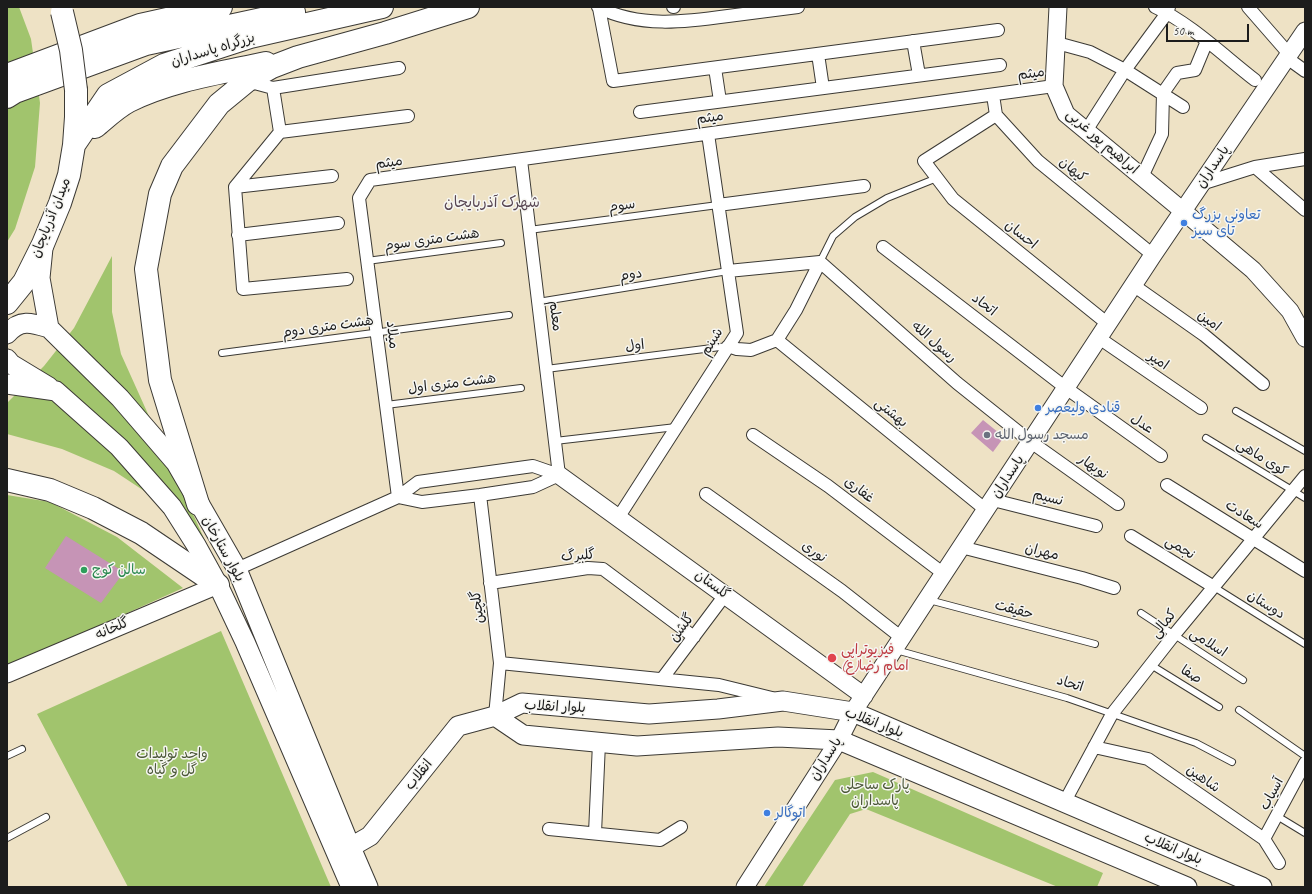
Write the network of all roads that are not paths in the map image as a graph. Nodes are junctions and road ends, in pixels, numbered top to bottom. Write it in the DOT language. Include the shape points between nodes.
graph roads {
  1 [pos="221,7"];
  2 [pos="318,7"];
  3 [pos="382,7"];
  4 [pos="468,7"];
  5 [pos="599,7"];
  6 [pos="798,7"];
  7 [pos="1058,7"];
  8 [pos="1154,7"];
  9 [pos="1248,7"];
  10 [pos="61,9"];
  11 [pos="1168,10"];
  12 [pos="998,30"];
  13 [pos="1305,31"];
  14 [pos="913,41"];
  15 [pos="1207,41"];
  16 [pos="1057,44"];
  17 [pos="818,54"];
  18 [pos="1288,56"];
  19 [pos="298,57"];
  20 [pos="1000,65"];
  21 [pos="399,68"];
  22 [pos="716,68"];
  23 [pos="1125,70"];
  24 [pos="1305,71"];
  25 [pos="7,75"];
  26 [pos="919,75"];
  27 [pos="1255,80"];
  28 [pos="247,81"];
  29 [pos="1054,86"];
  30 [pos="273,88"];
  31 [pos="823,88"];
  32 [pos="1163,93"];
  33 [pos="993,95"];
  34 [pos="7,97"];
  35 [pos="720,101"];
  36 [pos="1183,107"];
  37 [pos="640,112"];
  38 [pos="996,115"];
  39 [pos="408,116"];
  40 [pos="1086,131"];
  41 [pos="280,132"];
  42 [pos="708,134"];
  43 [pos="74,145"];
  44 [pos="1305,159"];
  45 [pos="520,160"];
  46 [pos="1255,167"];
  47 [pos="332,176"];
  48 [pos="1142,177"];
  49 [pos="937,178"];
  50 [pos="370,180"];
  51 [pos="1201,184"];
  52 [pos="864,186"];
  53 [pos="235,187"];
  54 [pos="718,205"];
  55 [pos="1305,210"];
  56 [pos="1183,211"];
  57 [pos="338,223"];
  58 [pos="529,230"];
  59 [pos="238,235"];
  60 [pos="501,243"];
  61 [pos="43,244"];
  62 [pos="883,247"];
  63 [pos="1153,254"];
  64 [pos="367,262"];
  65 [pos="820,262"];
  66 [pos="728,271"];
  67 [pos="347,279"];
  68 [pos="1133,285"];
  69 [pos="538,302"];
  70 [pos="7,304"];
  71 [pos="509,315"];
  72 [pos="1108,324"];
  73 [pos="49,328"];
  74 [pos="377,333"];
  75 [pos="7,334"];
  76 [pos="1099,338"];
  77 [pos="1305,338"];
  78 [pos="777,340"];
  79 [pos="728,346"];
  80 [pos="222,353"];
  81 [pos="7,359"];
  82 [pos="546,369"];
  83 [pos="7,384"];
  84 [pos="1263,384"];
  85 [pos="521,388"];
  86 [pos="1066,388"];
  87 [pos="56,391"];
  88 [pos="386,405"];
  89 [pos="1201,408"];
  90 [pos="1236,411"];
  91 [pos="676,427"];
  92 [pos="753,435"];
  93 [pos="1206,438"];
  94 [pos="555,441"];
  95 [pos="1031,442"];
  96 [pos="1305,451"];
  97 [pos="1161,456"];
  98 [pos="559,475"];
  99 [pos="1305,476"];
  100 [pos="7,480"];
  101 [pos="1167,485"];
  102 [pos="1293,491"];
  103 [pos="706,494"];
  104 [pos="480,495"];
  105 [pos="398,497"];
  106 [pos="1305,498"];
  107 [pos="198,504"];
  108 [pos="1118,504"];
  109 [pos="989,505"];
  110 [pos="618,518"];
  111 [pos="1096,526"];
  112 [pos="1130,536"];
  113 [pos="1254,539"];
  114 [pos="962,547"];
  115 [pos="237,569"];
  116 [pos="1305,571"];
  117 [pos="944,574"];
  118 [pos="490,583"];
  119 [pos="218,585"];
  120 [pos="1214,587"];
  121 [pos="1114,588"];
  122 [pos="726,595"];
  123 [pos="927,600"];
  124 [pos="1141,613"];
  125 [pos="1174,635"];
  126 [pos="694,637"];
  127 [pos="898,643"];
  128 [pos="1095,644"];
  129 [pos="1305,644"];
  130 [pos="500,663"];
  131 [pos="1151,664"];
  132 [pos="7,674"];
  133 [pos="662,679"];
  134 [pos="1243,680"];
  135 [pos="864,696"];
  136 [pos="783,701"];
  137 [pos="1219,707"];
  138 [pos="1238,710"];
  139 [pos="854,712"];
  140 [pos="1112,714"];
  141 [pos="495,716"];
  142 [pos="839,740"];
  143 [pos="599,743"];
  144 [pos="1094,747"];
  145 [pos="22,749"];
  146 [pos="7,756"];
  147 [pos="1305,756"];
  148 [pos="1232,762"];
  149 [pos="1305,763"];
  150 [pos="1064,803"];
  151 [pos="1277,816"];
  152 [pos="46,817"];
  153 [pos="682,827"];
  154 [pos="549,830"];
  155 [pos="595,833"];
  156 [pos="1305,833"];
  157 [pos="7,838"];
  158 [pos="1264,839"];
  159 [pos="351,846"];
  160 [pos="1279,863"];
  161 [pos="351,887"];
  162 [pos="368,887"];
  163 [pos="745,887"];
  164 [pos="1188,887"];
  165 [pos="1262,887"];
  1 -- 25 [label="highway" via="140,25"];
  2 -- 34 [label="highway" via="146,44"];
  3 -- 43 [label="highway, بزرگراه پاسداران" via="250,37 164,65 108,95"];
  4 -- 19 [label="highway"];
  5 -- 6 [label="street" via="616,14 652,22 691,21"];
  5 -- 22 [label="street" via="613,82"];
  7 -- 16 [label="main road, ابراهیم پور غربی"];
  8 -- 11 [label="street"];
  9 -- 18 [label="street"];
  10 -- 43 [label="highway, میدان آذربایجان, bridge" via="71,50 76,90"];
  11 -- 15 [label="street"];
  11 -- 23 [label="street"];
  12 -- 14 [label="street"];
  13 -- 18 [label="main road, پاسداران"];
  14 -- 17 [label="street"];
  14 -- 26 [label="street"];
  15 -- 27 [label="street"];
  15 -- 32 [label="street" via="1195,70 1176,73"];
  16 -- 23 [label="street" via="1090,52"];
  16 -- 29 [label="main road, ابراهیم پور غربی"];
  17 -- 22 [label="street"];
  17 -- 31 [label="street"];
  18 -- 24 [label="street"];
  18 -- 51 [label="main road, پاسداران"];
  19 -- 28 [label="highway" via="272,67"];
  19 -- 43 [label="highway" via="195,77 162,88 129,101"];
  20 -- 26 [label="street"];
  21 -- 30 [label="street"];
  22 -- 35 [label="street"];
  23 -- 32 [label="street"];
  23 -- 40 [label="street"];
  26 -- 31 [label="street"];
  28 -- 30 [label="street"];
  28 -- 107 [label="highway" via="218,104 172,166 160,194 146,269 160,380"];
  29 -- 33 [label="street, میثم"];
  29 -- 40 [label="main road, ابراهیم پور غربی" via="1066,114"];
  30 -- 41 [label="street"];
  31 -- 35 [label="street"];
  32 -- 36 [label="street"];
  32 -- 48 [label="street" via="1162,134"];
  33 -- 38 [label="street"];
  33 -- 42 [label="street, میثم"];
  35 -- 37 [label="street"];
  38 -- 49 [label="street, احسان" via="924,161"];
  38 -- 63 [label="street, کیهان" via="1038,161"];
  39 -- 41 [label="street"];
  40 -- 48 [label="main road, ابراهیم پور غربی"];
  41 -- 53 [label="street"];
  42 -- 45 [label="street, میثم"];
  42 -- 54 [label="street, شبنم"];
  43 -- 61 [label="highway, میدان آذربایجان" via="69,175"];
  44 -- 46 [label="street"];
  45 -- 50 [label="street, میثم"];
  45 -- 58 [label="street, معلم"];
  46 -- 51 [label="street"];
  46 -- 55 [label="street"];
  47 -- 53 [label="street"];
  48 -- 56 [label="main road, ابراهیم پور غربی"];
  49 -- 65 [label="lane" via="887,198 855,217 833,236"];
  49 -- 72 [label="street, احسان" via="953,199"];
  50 -- 64 [label="street, میلاد" via="359,198"];
  51 -- 56 [label="main road, پاسداران"];
  52 -- 54 [label="street"];
  53 -- 59 [label="street"];
  54 -- 58 [label="lane, سوم"];
  54 -- 66 [label="street, شبنم"];
  56 -- 63 [label="main road, پاسداران"];
  56 -- 77 [label="main road, ابراهیم پور غربی" via="1253,270 1294,312"];
  57 -- 59 [label="street"];
  58 -- 69 [label="street, معلم"];
  59 -- 67 [label="street" via="243,289"];
  60 -- 64 [label="lane, هشت متری سوم"];
  61 -- 70 [label="highway, میدان آذربایجان" via="24,282"];
  61 -- 73 [label="main road" via="40,278"];
  62 -- 86 [label="street, اتحاد"];
  63 -- 68 [label="main road, پاسداران"];
  64 -- 74 [label="street, میلاد"];
  65 -- 66 [label="street"];
  65 -- 78 [label="street" via="796,310"];
  65 -- 95 [label="street, رسول الله" via="957,383"];
  66 -- 69 [label="lane, دوم"];
  66 -- 79 [label="street, شبنم" via="736,333"];
  68 -- 72 [label="main road, پاسداران"];
  68 -- 84 [label="street, امین" via="1204,335"];
  69 -- 82 [label="street, معلم"];
  71 -- 74 [label="lane, هشت متری دوم"];
  72 -- 76 [label="main road, پاسداران"];
  73 -- 75 [label="main road" via="30,322 20,324"];
  73 -- 107 [label="main road, بلوار ستارخان" via="120,398 171,457"];
  74 -- 80 [label="lane, هشت متری دوم"];
  74 -- 88 [label="street, میلاد"];
  76 -- 86 [label="main road, پاسداران"];
  76 -- 89 [label="street, امیر"];
  78 -- 79 [label="street" via="751,350"];
  78 -- 109 [label="street, بهشتی"];
  79 -- 82 [label="lane, اول"];
  79 -- 91 [label="street, شبنم"];
  81 -- 87 [label="main road, بلوار ستارخان"];
  82 -- 94 [label="street, معلم"];
  83 -- 87 [label="main road"];
  85 -- 88 [label="lane, هشت متری اول"];
  86 -- 95 [label="main road, پاسداران"];
  86 -- 97 [label="street, عدل"];
  87 -- 119 [label="main road, بلوار ستارخان" via="119,447 172,507"];
  88 -- 105 [label="street, میلاد"];
  90 -- 96 [label="lane"];
  91 -- 94 [label="lane"];
  91 -- 110 [label="street, شبنم"];
  92 -- 117 [label="street, غفاری" via="828,486"];
  93 -- 102 [label="lane, کوی ماهی"];
  94 -- 98 [label="street, معلم"];
  95 -- 108 [label="street, نوبهار"];
  95 -- 109 [label="main road, پاسداران"];
  98 -- 104 [label="street" via="533,487"];
  98 -- 105 [label="street, گلستان" via="534,466 418,482"];
  98 -- 110 [label="main road, گلستان"];
  99 -- 102 [label="street, کمالی"];
  100 -- 119 [label="highway" via="50,490 93,508 141,533"];
  101 -- 113 [label="street, سعادت"];
  102 -- 106 [label="lane, کوی ماهی"];
  102 -- 113 [label="street, کمالی"];
  103 -- 127 [label="street, نوری" via="842,591"];
  104 -- 105 [label="street" via="422,502"];
  104 -- 118 [label="street, گلچین"];
  105 -- 115 [label="street, گلستان"];
  107 -- 115 [label="main road, بلوار ستارخان"];
  109 -- 111 [label="street, نسیم"];
  109 -- 114 [label="main road, پاسداران"];
  110 -- 122 [label="main road, گلستان"];
  112 -- 120 [label="street, نجمی"];
  113 -- 116 [label="street, سعادت"];
  113 -- 120 [label="street, کمالی"];
  114 -- 117 [label="main road, پاسداران"];
  114 -- 121 [label="street, مهران"];
  115 -- 159 [label="main road, بلوار ستارخان"];
  117 -- 123 [label="main road, پاسداران"];
  118 -- 126 [label="street, گلبرگ" via="588,568 603,569"];
  118 -- 130 [label="street, گلچین"];
  119 -- 132 [label="main road, گلخانه"];
  119 -- 161 [label="main road, بلوار ستارخان"];
  120 -- 125 [label="street, کمالی"];
  120 -- 129 [label="lane, دوستان"];
  122 -- 126 [label="street, گلشن"];
  122 -- 135 [label="main road, گلستان"];
  123 -- 127 [label="main road, پاسداران"];
  123 -- 128 [label="lane, حقیقت"];
  124 -- 125 [label="lane, اسلامی"];
  125 -- 131 [label="street, کمالی"];
  125 -- 134 [label="lane, اسلامی"];
  126 -- 133 [label="street, گلشن"];
  127 -- 135 [label="main road, پاسداران"];
  127 -- 140 [label="lane, اتحاد"];
  130 -- 133 [label="street"];
  130 -- 141 [label="street, گلچین"];
  131 -- 137 [label="lane, صفا"];
  131 -- 140 [label="street, کمالی"];
  133 -- 136 [label="street" via="719,684"];
  135 -- 139 [label="main road, پاسداران"];
  136 -- 139 [label="main road, بلوار انقلاب"];
  136 -- 141 [label="main road, بلوار انقلاب" via="649,714 522,702"];
  138 -- 147 [label="lane"];
  139 -- 142 [label="main road, پاسداران"];
  139 -- 150 [label="main road, بلوار انقلاب"];
  140 -- 144 [label="street, کمالی"];
  140 -- 148 [label="lane, اتحاد" via="1196,743"];
  141 -- 143 [label="main road, بلوار انقلاب" via="523,735"];
  141 -- 159 [label="main road, انقلاب" via="458,726 370,836"];
  142 -- 143 [label="main road, بلوار انقلاب" via="778,737 637,746"];
  142 -- 163 [label="main road, پاسداران"];
  142 -- 164 [label="main road, بلوار انقلاب"];
  143 -- 155 [label="street"];
  144 -- 150 [label="street, کمالی"];
  144 -- 158 [label="street, شاهین" via="1148,759"];
  145 -- 146 [label="lane"];
  149 -- 151 [label="street, آسیاب"];
  150 -- 165 [label="main road, بلوار انقلاب"];
  151 -- 156 [label="lane"];
  151 -- 158 [label="street, آسیاب"];
  152 -- 157 [label="lane"];
  153 -- 155 [label="street" via="660,840"];
  154 -- 155 [label="street"];
  158 -- 160 [label="street, شاهین"];
  159 -- 162 [label="main road, بلوار ستارخان"];
}
